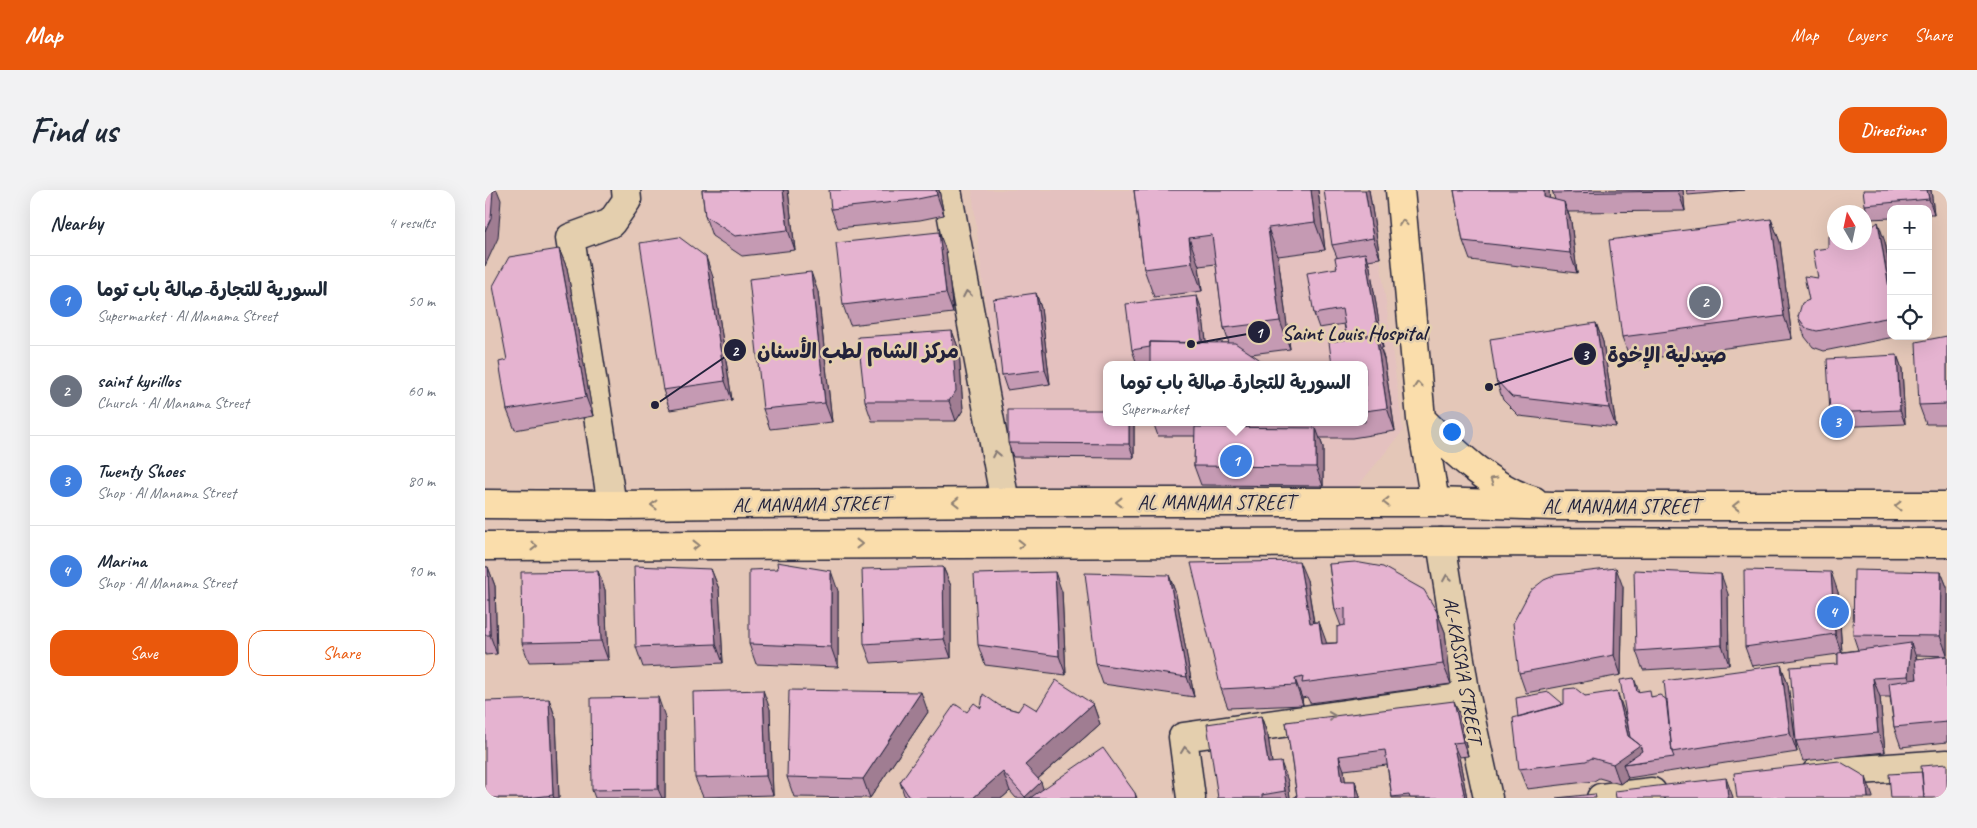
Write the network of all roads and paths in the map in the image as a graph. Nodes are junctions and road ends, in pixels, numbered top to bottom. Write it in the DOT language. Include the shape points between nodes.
graph roads {
  1 [pos="626,190"];
  2 [pos="947,190"];
  3 [pos="1400,190"];
  4 [pos="1421,419"];
  5 [pos="1005,502"];
  6 [pos="1435,502"];
  7 [pos="485,504"];
  8 [pos="612,506"];
  9 [pos="1553,506"];
  10 [pos="1947,506"];
  11 [pos="1441,542"];
  12 [pos="1947,543"];
  13 [pos="485,546"];
  14 [pos="1466,697"];
  15 [pos="1947,764"];
  16 [pos="1796,775"];
  17 [pos="1679,789"];
  18 [pos="1191,798"];
  19 [pos="1488,798"];
  20 [pos="1601,798"];
  1 -- 8 [label="street" via="627,200 611,223 570,238"];
  5 -- 2 [label="street, one-way"];
  4 -- 3 [label="main road, one-way"];
  4 -- 6 [label="main road"];
  9 -- 4 [label="main road, one-way" via="1522,498 1485,476 1451,450"];
  6 -- 5 [label="main road, AL MANAMA STREET, one-way"];
  5 -- 8 [label="main road, AL MANAMA STREET, one-way"];
  6 -- 9 [label="main road, AL MANAMA STREET"];
  7 -- 8 [label="main road, AL MANAMA STREET"];
  10 -- 9 [label="main road, AL MANAMA STREET, one-way"];
  11 -- 12 [label="main road, AL MANAMA STREET"];
  13 -- 11 [label="main road, AL MANAMA STREET, one-way"];
  14 -- 11 [label="street, AL-KASSA'A STREET, one-way"];
  18 -- 14 [label="street, one-way" via="1183,737"];
  14 -- 19 [label="street, AL-KASSA'A STREET"];
  15 -- 16 [label="street"];
  17 -- 20 [label="street"];
}
